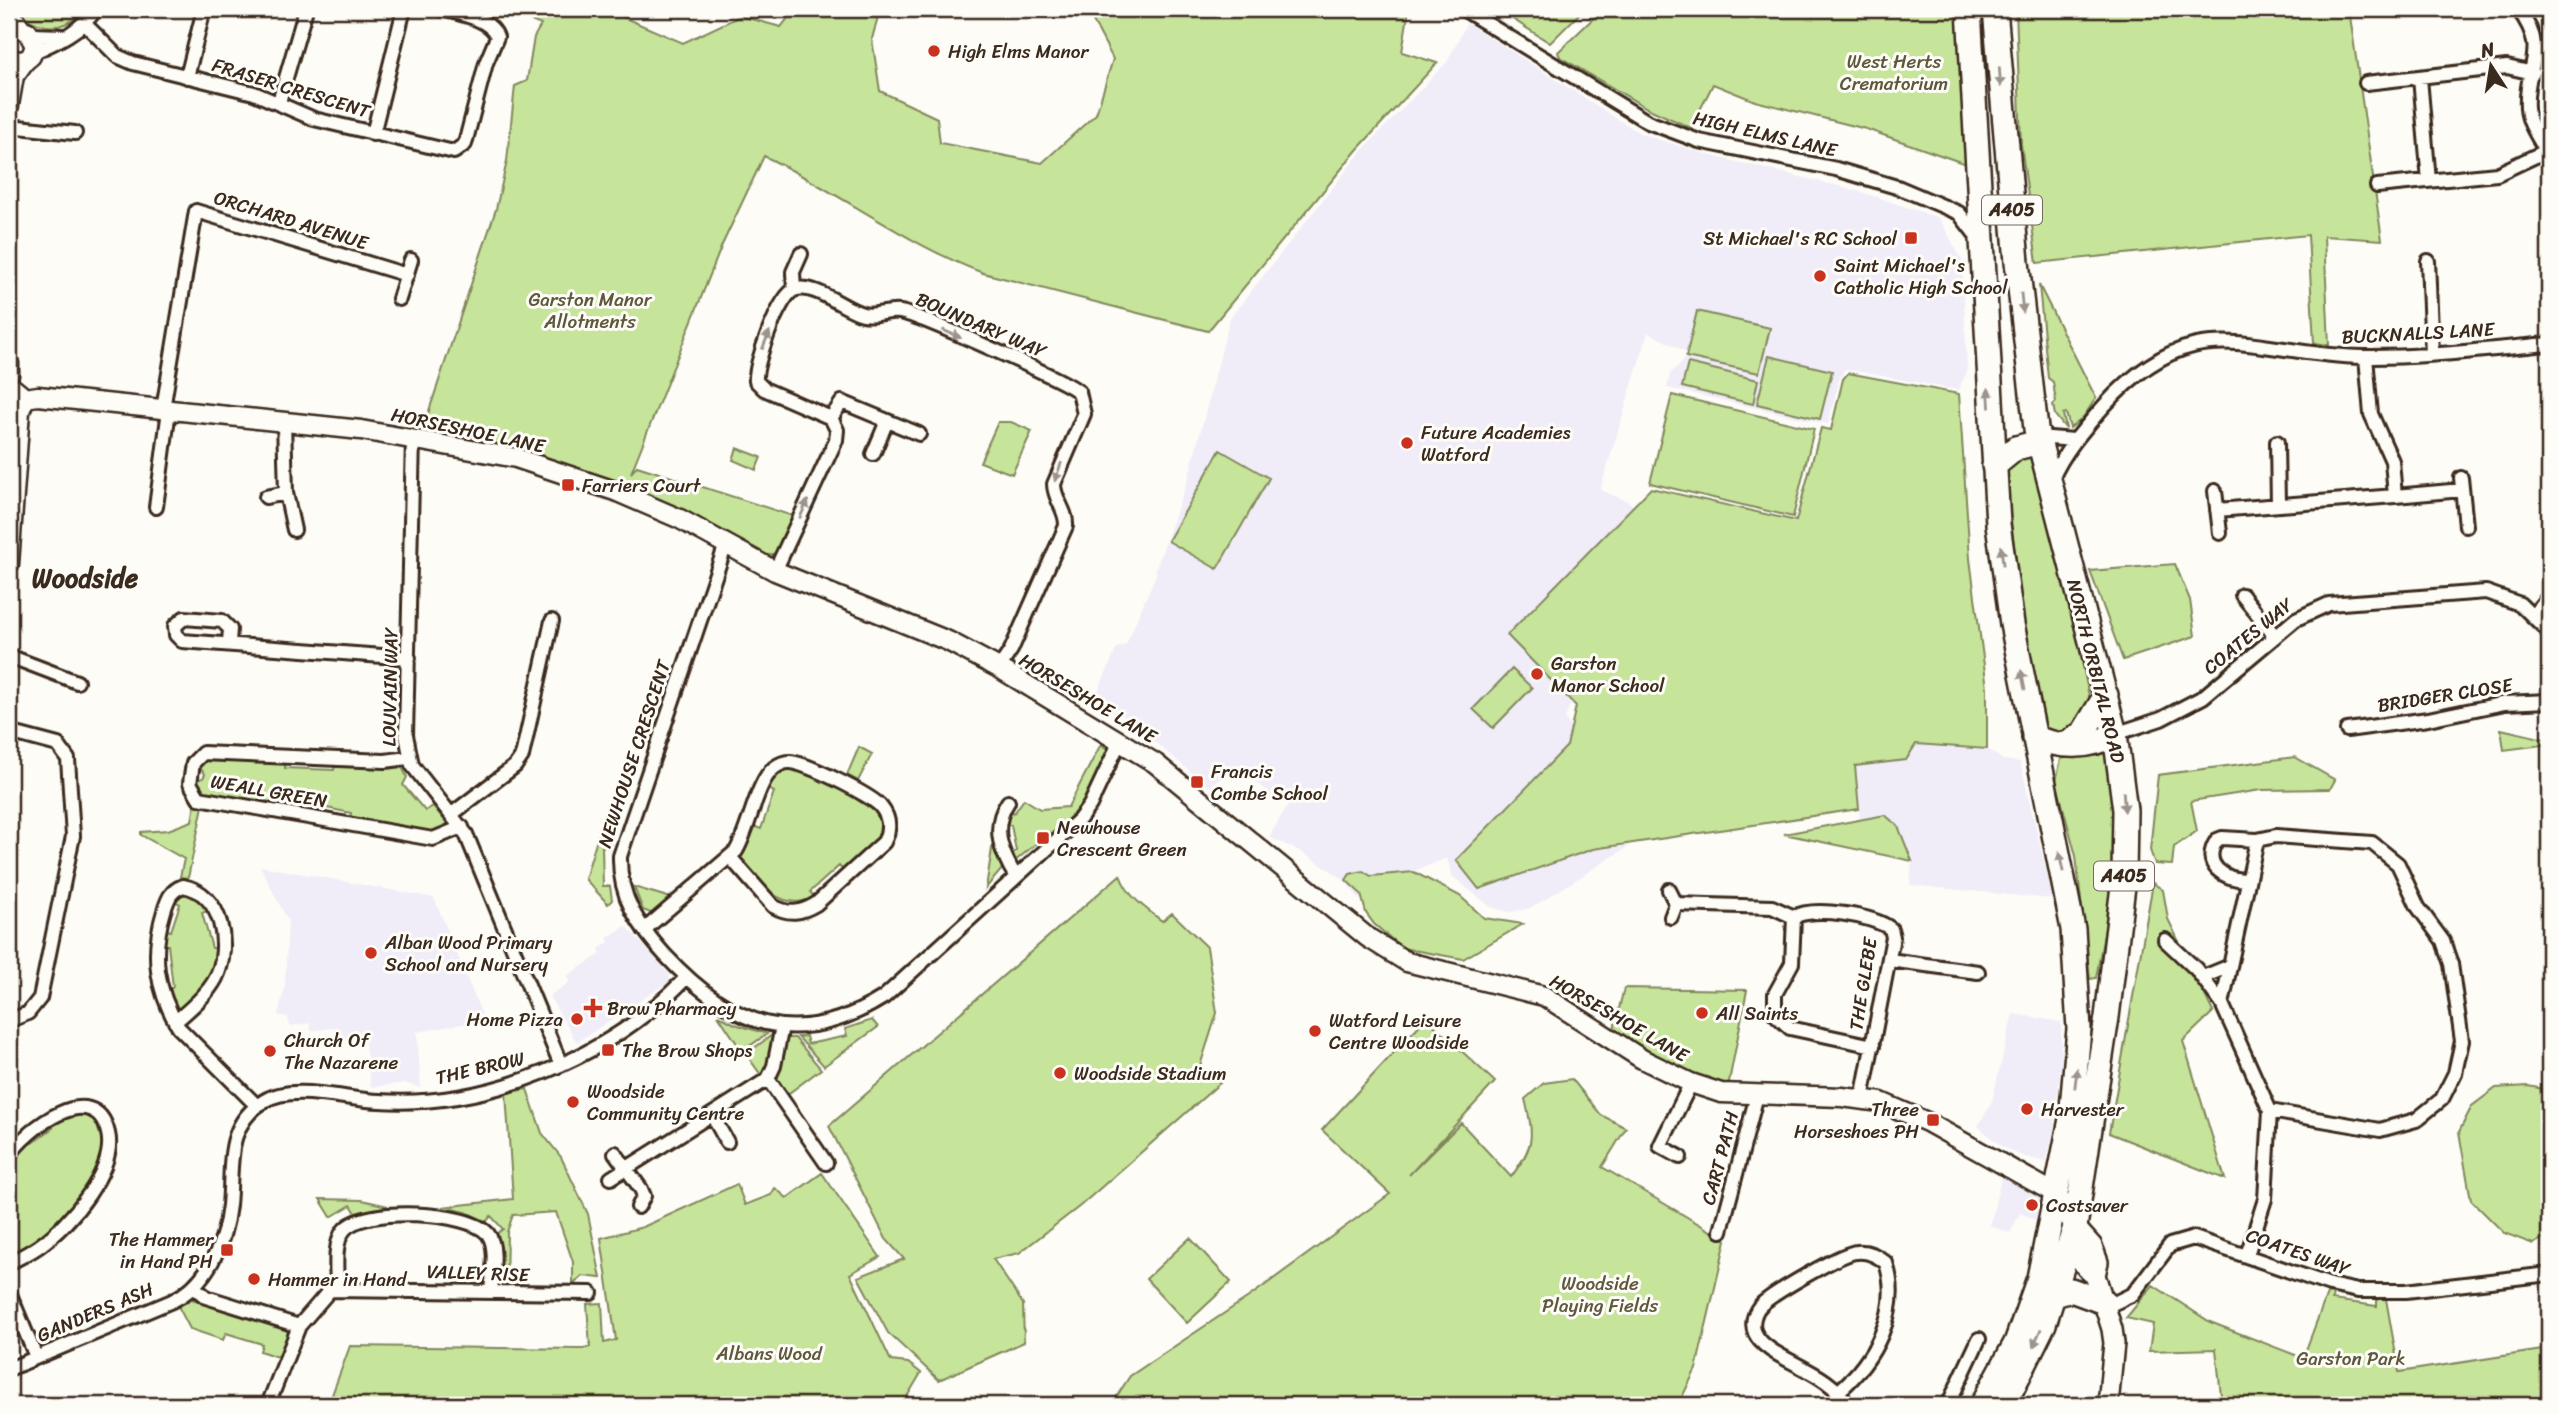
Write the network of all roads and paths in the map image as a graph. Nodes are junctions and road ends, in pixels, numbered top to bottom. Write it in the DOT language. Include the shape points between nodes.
graph roads {
  1 [pos="96,9"];
  2 [pos="204,9"];
  3 [pos="306,9"];
  4 [pos="404,9"];
  5 [pos="441,9"];
  6 [pos="1463,9"];
  7 [pos="1969,9"];
  8 [pos="1995,9"];
  9 [pos="2518,9"];
  10 [pos="9,10"];
  11 [pos="85,24"];
  12 [pos="21,45"];
  13 [pos="2533,73"];
  14 [pos="187,77"];
  15 [pos="2420,78"];
  16 [pos="2366,83"];
  17 [pos="279,102"];
  18 [pos="9,105"];
  19 [pos="9,126"];
  20 [pos="75,132"];
  21 [pos="373,134"];
  22 [pos="2547,154"];
  23 [pos="2429,181"];
  24 [pos="2377,186"];
  25 [pos="1980,199"];
  26 [pos="1959,213"];
  27 [pos="1982,242"];
  28 [pos="801,254"];
  29 [pos="411,260"];
  30 [pos="2428,261"];
  31 [pos="407,275"];
  32 [pos="793,290"];
  33 [pos="399,299"];
  34 [pos="2549,344"];
  35 [pos="2432,354"];
  36 [pos="2366,357"];
  37 [pos="9,364"];
  38 [pos="9,375"];
  39 [pos="9,385"];
  40 [pos="24,398"];
  41 [pos="166,409"];
  42 [pos="831,418"];
  43 [pos="284,421"];
  44 [pos="887,421"];
  45 [pos="919,434"];
  46 [pos="413,439"];
  47 [pos="2045,440"];
  48 [pos="2074,440"];
  49 [pos="2277,442"];
  50 [pos="873,454"];
  51 [pos="1994,466"];
  52 [pos="2050,482"];
  53 [pos="2215,491"];
  54 [pos="286,493"];
  55 [pos="266,496"];
  56 [pos="2395,496"];
  57 [pos="2278,505"];
  58 [pos="156,507"];
  59 [pos="2217,510"];
  60 [pos="2466,526"];
  61 [pos="294,530"];
  62 [pos="2220,533"];
  63 [pos="726,544"];
  64 [pos="9,564"];
  65 [pos="775,571"];
  66 [pos="2242,596"];
  67 [pos="2549,596"];
  68 [pos="2534,614"];
  69 [pos="552,621"];
  70 [pos="2549,632"];
  71 [pos="2276,636"];
  72 [pos="229,642"];
  73 [pos="9,656"];
  74 [pos="409,658"];
  75 [pos="999,668"];
  76 [pos="77,681"];
  77 [pos="2106,695"];
  78 [pos="2549,701"];
  79 [pos="2347,730"];
  80 [pos="9,733"];
  81 [pos="2115,734"];
  82 [pos="2034,737"];
  83 [pos="1121,741"];
  84 [pos="2065,745"];
  85 [pos="408,758"];
  86 [pos="1008,802"];
  87 [pos="452,814"];
  88 [pos="462,827"];
  89 [pos="2257,840"];
  90 [pos="730,857"];
  91 [pos="1016,877"];
  92 [pos="2247,880"];
  93 [pos="1669,890"];
  94 [pos="1676,904"];
  95 [pos="1671,917"];
  96 [pos="1794,917"];
  97 [pos="644,930"];
  98 [pos="2165,940"];
  99 [pos="1889,960"];
  100 [pos="2230,966"];
  101 [pos="1978,972"];
  102 [pos="2203,977"];
  103 [pos="686,978"];
  104 [pos="2222,1004"];
  105 [pos="9,1021"];
  106 [pos="175,1022"];
  107 [pos="782,1026"];
  108 [pos="1872,1046"];
  109 [pos="561,1065"];
  110 [pos="768,1079"];
  111 [pos="1691,1083"];
  112 [pos="1757,1095"];
  113 [pos="1862,1099"];
  114 [pos="257,1106"];
  115 [pos="2270,1111"];
  116 [pos="2094,1112"];
  117 [pos="712,1115"];
  118 [pos="727,1142"];
  119 [pos="615,1153"];
  120 [pos="824,1154"];
  121 [pos="9,1156"];
  122 [pos="1680,1157"];
  123 [pos="626,1168"];
  124 [pos="611,1178"];
  125 [pos="2056,1194"];
  126 [pos="638,1207"];
  127 [pos="2075,1227"];
  128 [pos="1721,1231"];
  129 [pos="2247,1255"];
  130 [pos="9,1263"];
  131 [pos="2549,1274"];
  132 [pos="2039,1278"];
  133 [pos="195,1287"];
  134 [pos="337,1288"];
  135 [pos="9,1292"];
  136 [pos="491,1292"];
  137 [pos="591,1293"];
  138 [pos="2055,1295"];
  139 [pos="2105,1305"];
  140 [pos="299,1326"];
  141 [pos="1979,1339"];
  142 [pos="36,1357"];
  143 [pos="9,1368"];
  144 [pos="1839,1391"];
  145 [pos="268,1405"];
  146 [pos="1847,1405"];
  147 [pos="1948,1405"];
  148 [pos="1982,1405"];
  149 [pos="2004,1405"];
  150 [pos="2108,1405"];
  1 -- 11 [label="street"];
  2 -- 14 [label="street"];
  3 -- 17 [label="street"];
  4 -- 21 [label="street"];
  5 -- 21 [label="street, FRASER CRESCENT" via="485,23 497,37 465,144 449,152"];
  6 -- 26 [label="street, HIGH ELMS LANE" via="1648,122 1699,141 1870,178"];
  7 -- 25 [label="highway, A405"];
  8 -- 47 [label="highway, NORTH ORBITAL ROAD / A405, one-way" via="2026,347"];
  9 -- 13 [label="street" via="2532,31"];
  10 -- 12 [label="street"];
  11 -- 12 [label="street" via="64,36"];
  11 -- 14 [label="street, FRASER CRESCENT" via="125,60"];
  12 -- 18 [label="street"];
  13 -- 15 [label="street" via="2507,67"];
  13 -- 22 [label="street" via="2527,113"];
  14 -- 17 [label="street, FRASER CRESCENT"];
  15 -- 16 [label="street"];
  15 -- 23 [label="street"];
  17 -- 21 [label="street, FRASER CRESCENT" via="314,119"];
  19 -- 20 [label="street"];
  22 -- 23 [label="street" via="2497,174"];
  23 -- 24 [label="street"];
  25 -- 26 [label="street"];
  25 -- 27 [label="highway, A405"];
  26 -- 27 [label="street"];
  51 -- 27 [label="highway, A405, one-way"];
  28 -- 32 [label="street" via="793,272"];
  29 -- 31 [label="street"];
  30 -- 35 [label="street"];
  31 -- 33 [label="street"];
  31 -- 41 [label="street, ORCHARD AVENUE" via="195,211"];
  42 -- 32 [label="street, one-way" via="764,389 756,381 755,366 782,301"];
  32 -- 75 [label="street, BOUNDARY WAY, one-way" via="813,292 863,314 902,312 1079,392 1084,414 1054,484 1066,526 1020,632"];
  34 -- 35 [label="street, BUCKNALLS LANE"];
  35 -- 36 [label="street, BUCKNALLS LANE"];
  36 -- 48 [label="street, BUCKNALLS LANE" via="2243,341 2196,344 2139,370"];
  36 -- 56 [label="street" via="2371,414 2392,461"];
  37 -- 38 [label="street"];
  39 -- 40 [label="street"];
  40 -- 41 [label="street, HORSESHOE LANE"];
  40 -- 64 [label="street"];
  41 -- 43 [label="street, HORSESHOE LANE"];
  41 -- 58 [label="street"];
  42 -- 44 [label="street" via="842,402"];
  65 -- 42 [label="street, one-way" via="836,440"];
  43 -- 46 [label="street, HORSESHOE LANE"];
  43 -- 54 [label="street"];
  44 -- 45 [label="street"];
  44 -- 50 [label="street"];
  46 -- 63 [label="street, HORSESHOE LANE" via="516,458 615,491"];
  46 -- 74 [label="street, LOUVAIN WAY"];
  47 -- 48 [label="street"];
  47 -- 51 [label="highway" via="2016,448"];
  47 -- 52 [label="highway, NORTH ORBITAL ROAD / A405"];
  48 -- 52 [label="street, BUCKNALLS LANE"];
  49 -- 57 [label="street"];
  82 -- 51 [label="highway, A405, one-way" via="2006,590"];
  52 -- 77 [label="highway, NORTH ORBITAL ROAD / A405"];
  53 -- 59 [label="street"];
  54 -- 55 [label="street"];
  54 -- 61 [label="street"];
  56 -- 57 [label="street"];
  56 -- 60 [label="street" via="2461,484"];
  57 -- 59 [label="street"];
  59 -- 62 [label="street"];
  63 -- 65 [label="street, HORSESHOE LANE"];
  63 -- 97 [label="street, NEWHOUSE CRESCENT" via="620,856 624,894"];
  65 -- 75 [label="street, HORSESHOE LANE" via="948,641"];
  66 -- 71 [label="street"];
  67 -- 68 [label="street"];
  68 -- 70 [label="street, COATES WAY"];
  68 -- 71 [label="street, COATES WAY" via="2502,596 2466,591 2329,604 2296,619"];
  69 -- 87 [label="street" via="522,756"];
  71 -- 81 [label="street, COATES WAY" via="2203,697 2161,719"];
  72 -- 74 [label="street"];
  73 -- 76 [label="street"];
  74 -- 85 [label="street, LOUVAIN WAY"];
  75 -- 83 [label="street, HORSESHOE LANE"];
  77 -- 81 [label="highway, NORTH ORBITAL ROAD / A405"];
  77 -- 84 [label="highway" via="2083,733"];
  78 -- 79 [label="street, BRIDGER CLOSE" via="2505,703"];
  80 -- 105 [label="street" via="64,749 74,820 40,998 28,1013"];
  81 -- 84 [label="highway" via="2084,745"];
  81 -- 116 [label="highway, NORTH ORBITAL ROAD / A405, one-way" via="2125,810 2124,878"];
  82 -- 84 [label="highway"];
  125 -- 82 [label="highway, A405, one-way" via="2078,1071 2078,978 2062,865"];
  83 -- 91 [label="street, NEWHOUSE CRESCENT" via="1079,820"];
  83 -- 111 [label="street, HORSESHOE LANE" via="1206,802 1390,953 1423,968 1544,996 1642,1059"];
  85 -- 87 [label="street, LOUVAIN WAY"];
  85 -- 88 [label="street, WEALL GREEN" via="385,761 203,753 193,763 190,783 199,798 334,823 433,839"];
  86 -- 91 [label="street" via="1000,814 998,836"];
  87 -- 88 [label="street, LOUVAIN WAY"];
  88 -- 109 [label="street, LOUVAIN WAY"];
  89 -- 92 [label="street"];
  89 -- 92 [label="street" via="2222,838 2212,850 2213,863 2222,875"];
  89 -- 115 [label="street" via="2276,836 2372,843 2398,864 2418,907 2443,941 2451,964 2462,1041 2455,1073 2442,1099 2416,1120 2398,1127 2380,1130"];
  90 -- 90 [label="street" via="744,838 771,770 789,762 877,803 887,817 884,842 804,911 782,911 773,906"];
  90 -- 97 [label="street"];
  91 -- 107 [label="street, NEWHOUSE CRESCENT" via="884,997 846,1017"];
  92 -- 100 [label="street"];
  93 -- 94 [label="street"];
  94 -- 95 [label="street"];
  94 -- 96 [label="street, THE GLEBE" via="1772,906"];
  96 -- 99 [label="street, THE GLEBE" via="1813,910 1885,925 1893,937"];
  96 -- 108 [label="street" via="1792,963 1776,994 1775,1014 1790,1028"];
  97 -- 103 [label="street, NEWHOUSE CRESCENT"];
  98 -- 102 [label="street"];
  99 -- 101 [label="street"];
  99 -- 108 [label="street, THE GLEBE"];
  100 -- 102 [label="street"];
  100 -- 104 [label="street"];
  102 -- 104 [label="street"];
  103 -- 107 [label="street, NEWHOUSE CRESCENT" via="723,1007"];
  103 -- 109 [label="street, THE BROW" via="610,1038"];
  104 -- 115 [label="street"];
  106 -- 106 [label="street" via="159,983 156,944 169,897 183,886 196,890 213,906 224,950 216,979"];
  106 -- 114 [label="street"];
  107 -- 110 [label="street"];
  108 -- 113 [label="street, THE GLEBE"];
  109 -- 114 [label="street, THE BROW" via="526,1079 428,1100 293,1093 279,1094"];
  110 -- 117 [label="street"];
  110 -- 120 [label="street"];
  111 -- 112 [label="street, HORSESHOE LANE" via="1721,1093"];
  111 -- 122 [label="street" via="1660,1146"];
  112 -- 113 [label="street, HORSESHOE LANE"];
  112 -- 128 [label="street, CART PATH"];
  113 -- 125 [label="street, HORSESHOE LANE" via="1881,1102 1927,1122"];
  114 -- 133 [label="street, GANDERS ASH" via="235,1134 227,1220"];
  115 -- 129 [label="street" via="2265,1199"];
  116 -- 125 [label="highway" via="2081,1123 2072,1172"];
  116 -- 127 [label="highway, NORTH ORBITAL ROAD / A405"];
  117 -- 118 [label="street"];
  117 -- 123 [label="street"];
  119 -- 123 [label="street"];
  121 -- 130 [label="street" via="30,1130 70,1110 89,1109 102,1118 108,1132 103,1168 74,1214 40,1245"];
  123 -- 124 [label="street"];
  123 -- 126 [label="street" via="644,1196"];
  125 -- 127 [label="main road"];
  125 -- 132 [label="highway, A405"];
  127 -- 132 [label="highway"];
  127 -- 138 [label="highway, NORTH ORBITAL ROAD / A405"];
  127 -- 139 [label="main road" via="2092,1246"];
  129 -- 131 [label="street, COATES WAY" via="2358,1291 2406,1291"];
  129 -- 139 [label="street, COATES WAY" via="2200,1238 2180,1240 2165,1251 2133,1294"];
  132 -- 148 [label="highway, A405" via="2016,1343"];
  133 -- 140 [label="street" via="206,1297"];
  133 -- 142 [label="street, GANDERS ASH" via="172,1301"];
  134 -- 136 [label="street, VALLEY RISE"];
  134 -- 136 [label="street" via="338,1242 348,1226 369,1217 426,1215 474,1224 487,1233 493,1245"];
  134 -- 140 [label="street" via="326,1292"];
  135 -- 142 [label="street"];
  136 -- 137 [label="street, VALLEY RISE"];
  138 -- 139 [label="highway" via="2071,1290"];
  138 -- 149 [label="highway, NORTH ORBITAL ROAD / A405, one-way"];
  139 -- 150 [label="main road" via="2113,1343"];
  140 -- 145 [label="street"];
  141 -- 147 [label="street"];
  142 -- 143 [label="street, GANDERS ASH"];
  144 -- 144 [label="street" via="1761,1342 1753,1320 1760,1305 1844,1255 1868,1253 1886,1263 1888,1310 1875,1349"];
  144 -- 146 [label="street"];
}
